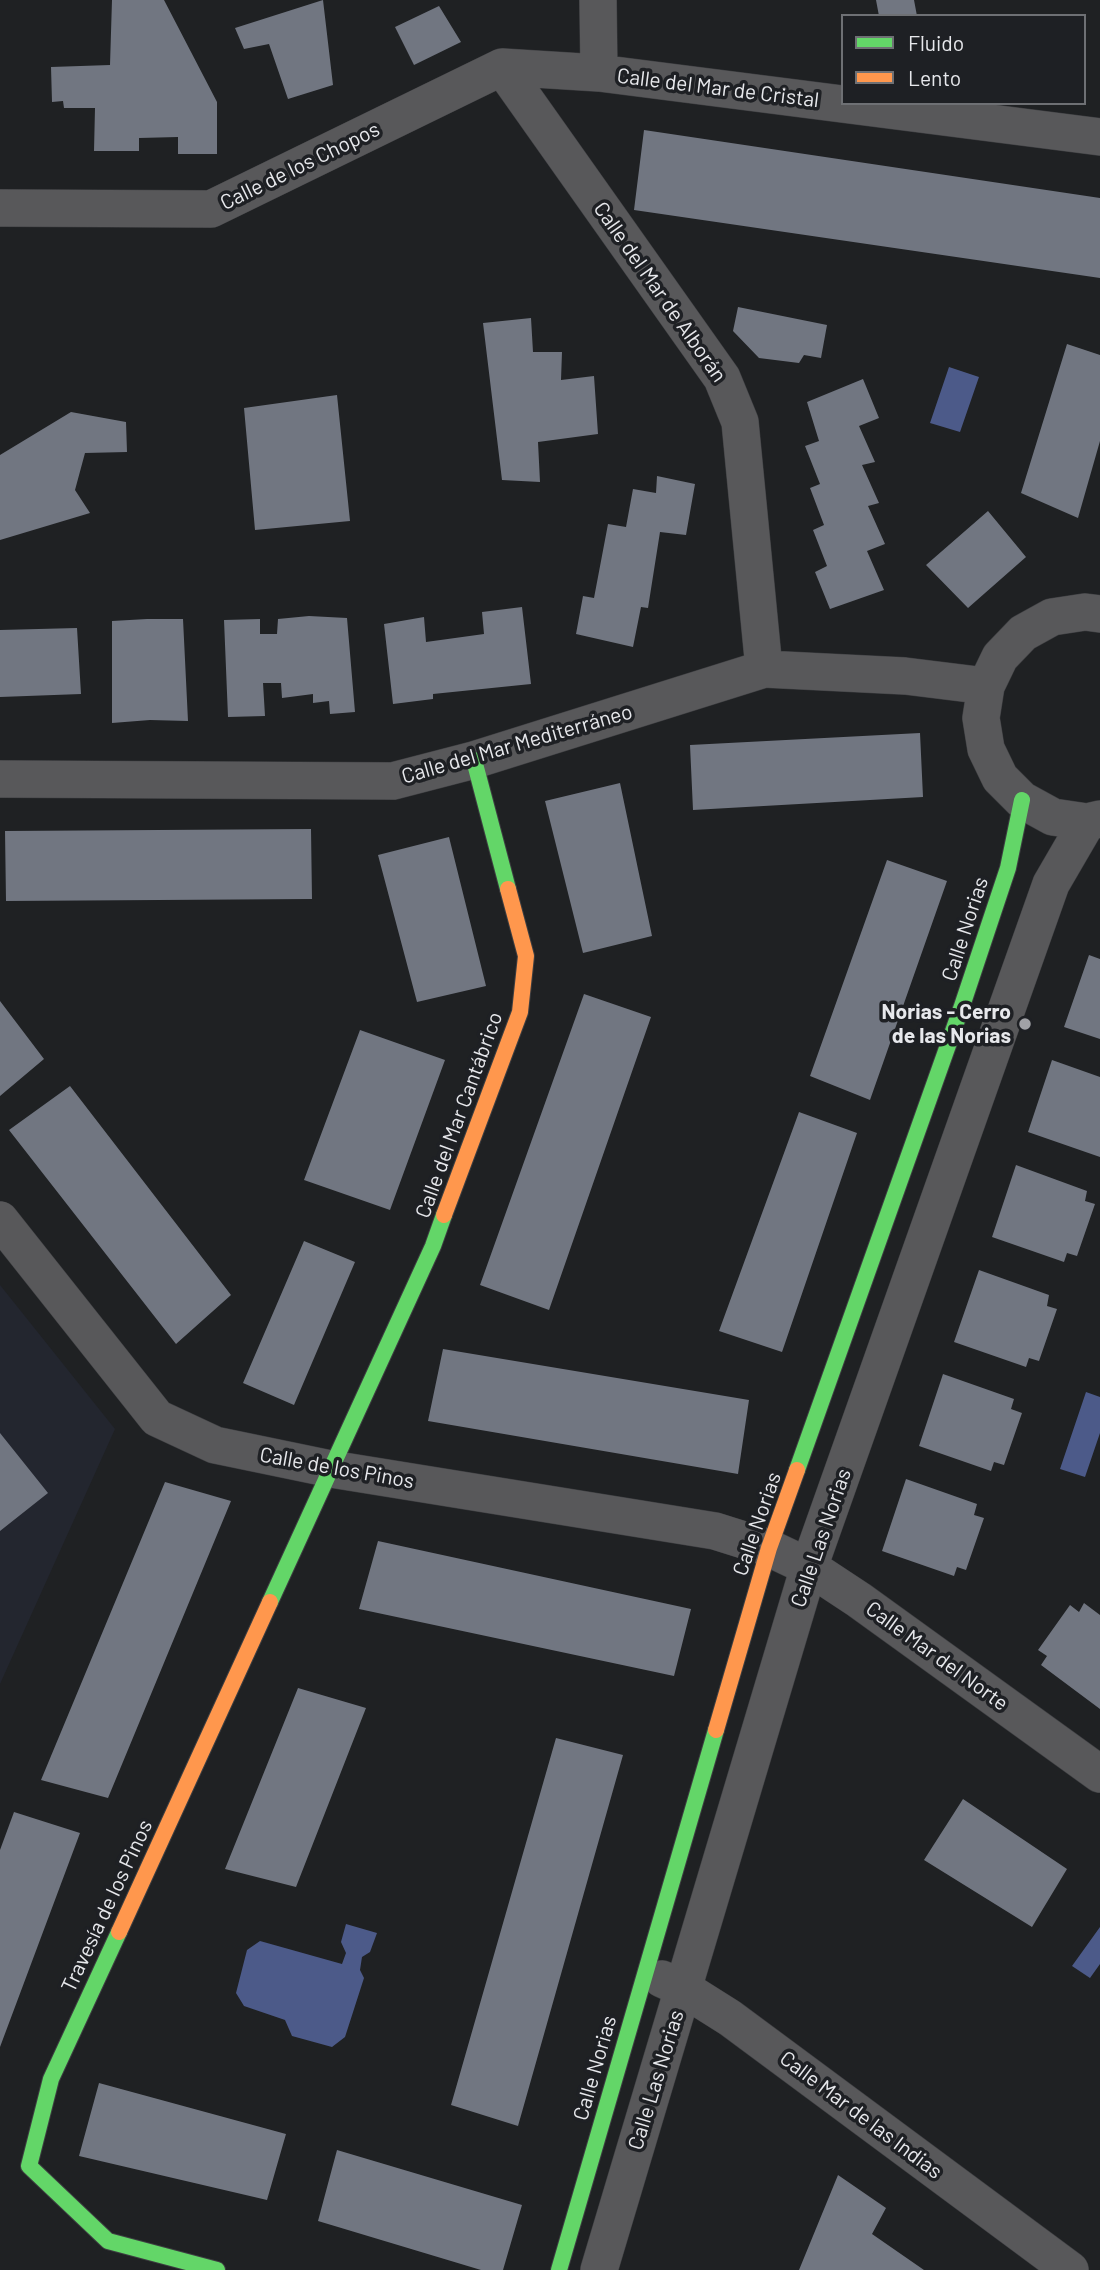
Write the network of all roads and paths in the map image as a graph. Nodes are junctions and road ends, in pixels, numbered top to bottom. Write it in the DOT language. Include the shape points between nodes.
graph roads {
  1 [pos="598,0"];
  2 [pos="502,67"];
  3 [pos="599,73"];
  4 [pos="841,104"];
  5 [pos="850,105"];
  6 [pos="1100,137"];
  7 [pos="0,208"];
  8 [pos="1100,614"];
  9 [pos="764,669"];
  10 [pos="986,686"];
  11 [pos="474,760"];
  12 [pos="0,779"];
  13 [pos="1022,800"];
  14 [pos="1093,821"];
  15 [pos="0,1220"];
  16 [pos="331,1469"];
  17 [pos="769,1548"];
  18 [pos="809,1567"];
  19 [pos="1100,1774"];
  20 [pos="645,1971"];
  21 [pos="684,1989"];
  22 [pos="217,2270"];
  23 [pos="559,2270"];
  24 [pos="599,2270"];
  25 [pos="1070,2270"];
  1 -- 3 [label="street"];
  2 -- 3 [label="street, Calle del Mar de Cristal"];
  2 -- 7 [label="street, Calle de los Chopos" via="211,209"];
  2 -- 9 [label="street, Calle del Mar de Alborán" via="722,378 740,422"];
  3 -- 4 [label="street, Calle del Mar de Cristal"];
  5 -- 6 [label="street, Calle del Mar de Cristal"];
  8 -- 10 [label="street" via="1052,617 1023,633 1000,657"];
  9 -- 10 [label="street, Calle del Mar Mediterráneo" via="905,676"];
  9 -- 11 [label="street, Calle del Mar Mediterráneo"];
  10 -- 13 [label="street" via="981,718 986,749 1000,778"];
  11 -- 12 [label="street, Calle del Mar Mediterráneo" via="393,781"];
  11 -- 16 [label="street, Calle del Mar Cantábrico" via="526,956 520,1012 433,1246"];
  13 -- 14 [label="street" via="1053,817"];
  13 -- 17 [label="street, Calle Norias" via="1008,868 962,1006"];
  14 -- 18 [label="street, Calle Las Norias" via="1051,884"];
  15 -- 16 [label="street, Calle de los Pinos" via="158,1418 215,1445"];
  16 -- 17 [label="street, Calle de los Pinos" via="715,1531"];
  16 -- 22 [label="street, Travesía de los Pinos" via="51,2079 30,2166 108,2241"];
  17 -- 18 [label="street, Calle Mar del Norte"];
  17 -- 20 [label="street, Calle Norias"];
  18 -- 19 [label="street, Calle Mar del Norte"];
  18 -- 21 [label="street, Calle Las Norias"];
  20 -- 21 [label="street, Calle Mar de las Indias"];
  20 -- 23 [label="street, Calle Norias"];
  21 -- 24 [label="street, Calle Las Norias"];
  21 -- 25 [label="street, Calle Mar de las Indias" via="730,2018"];
}
